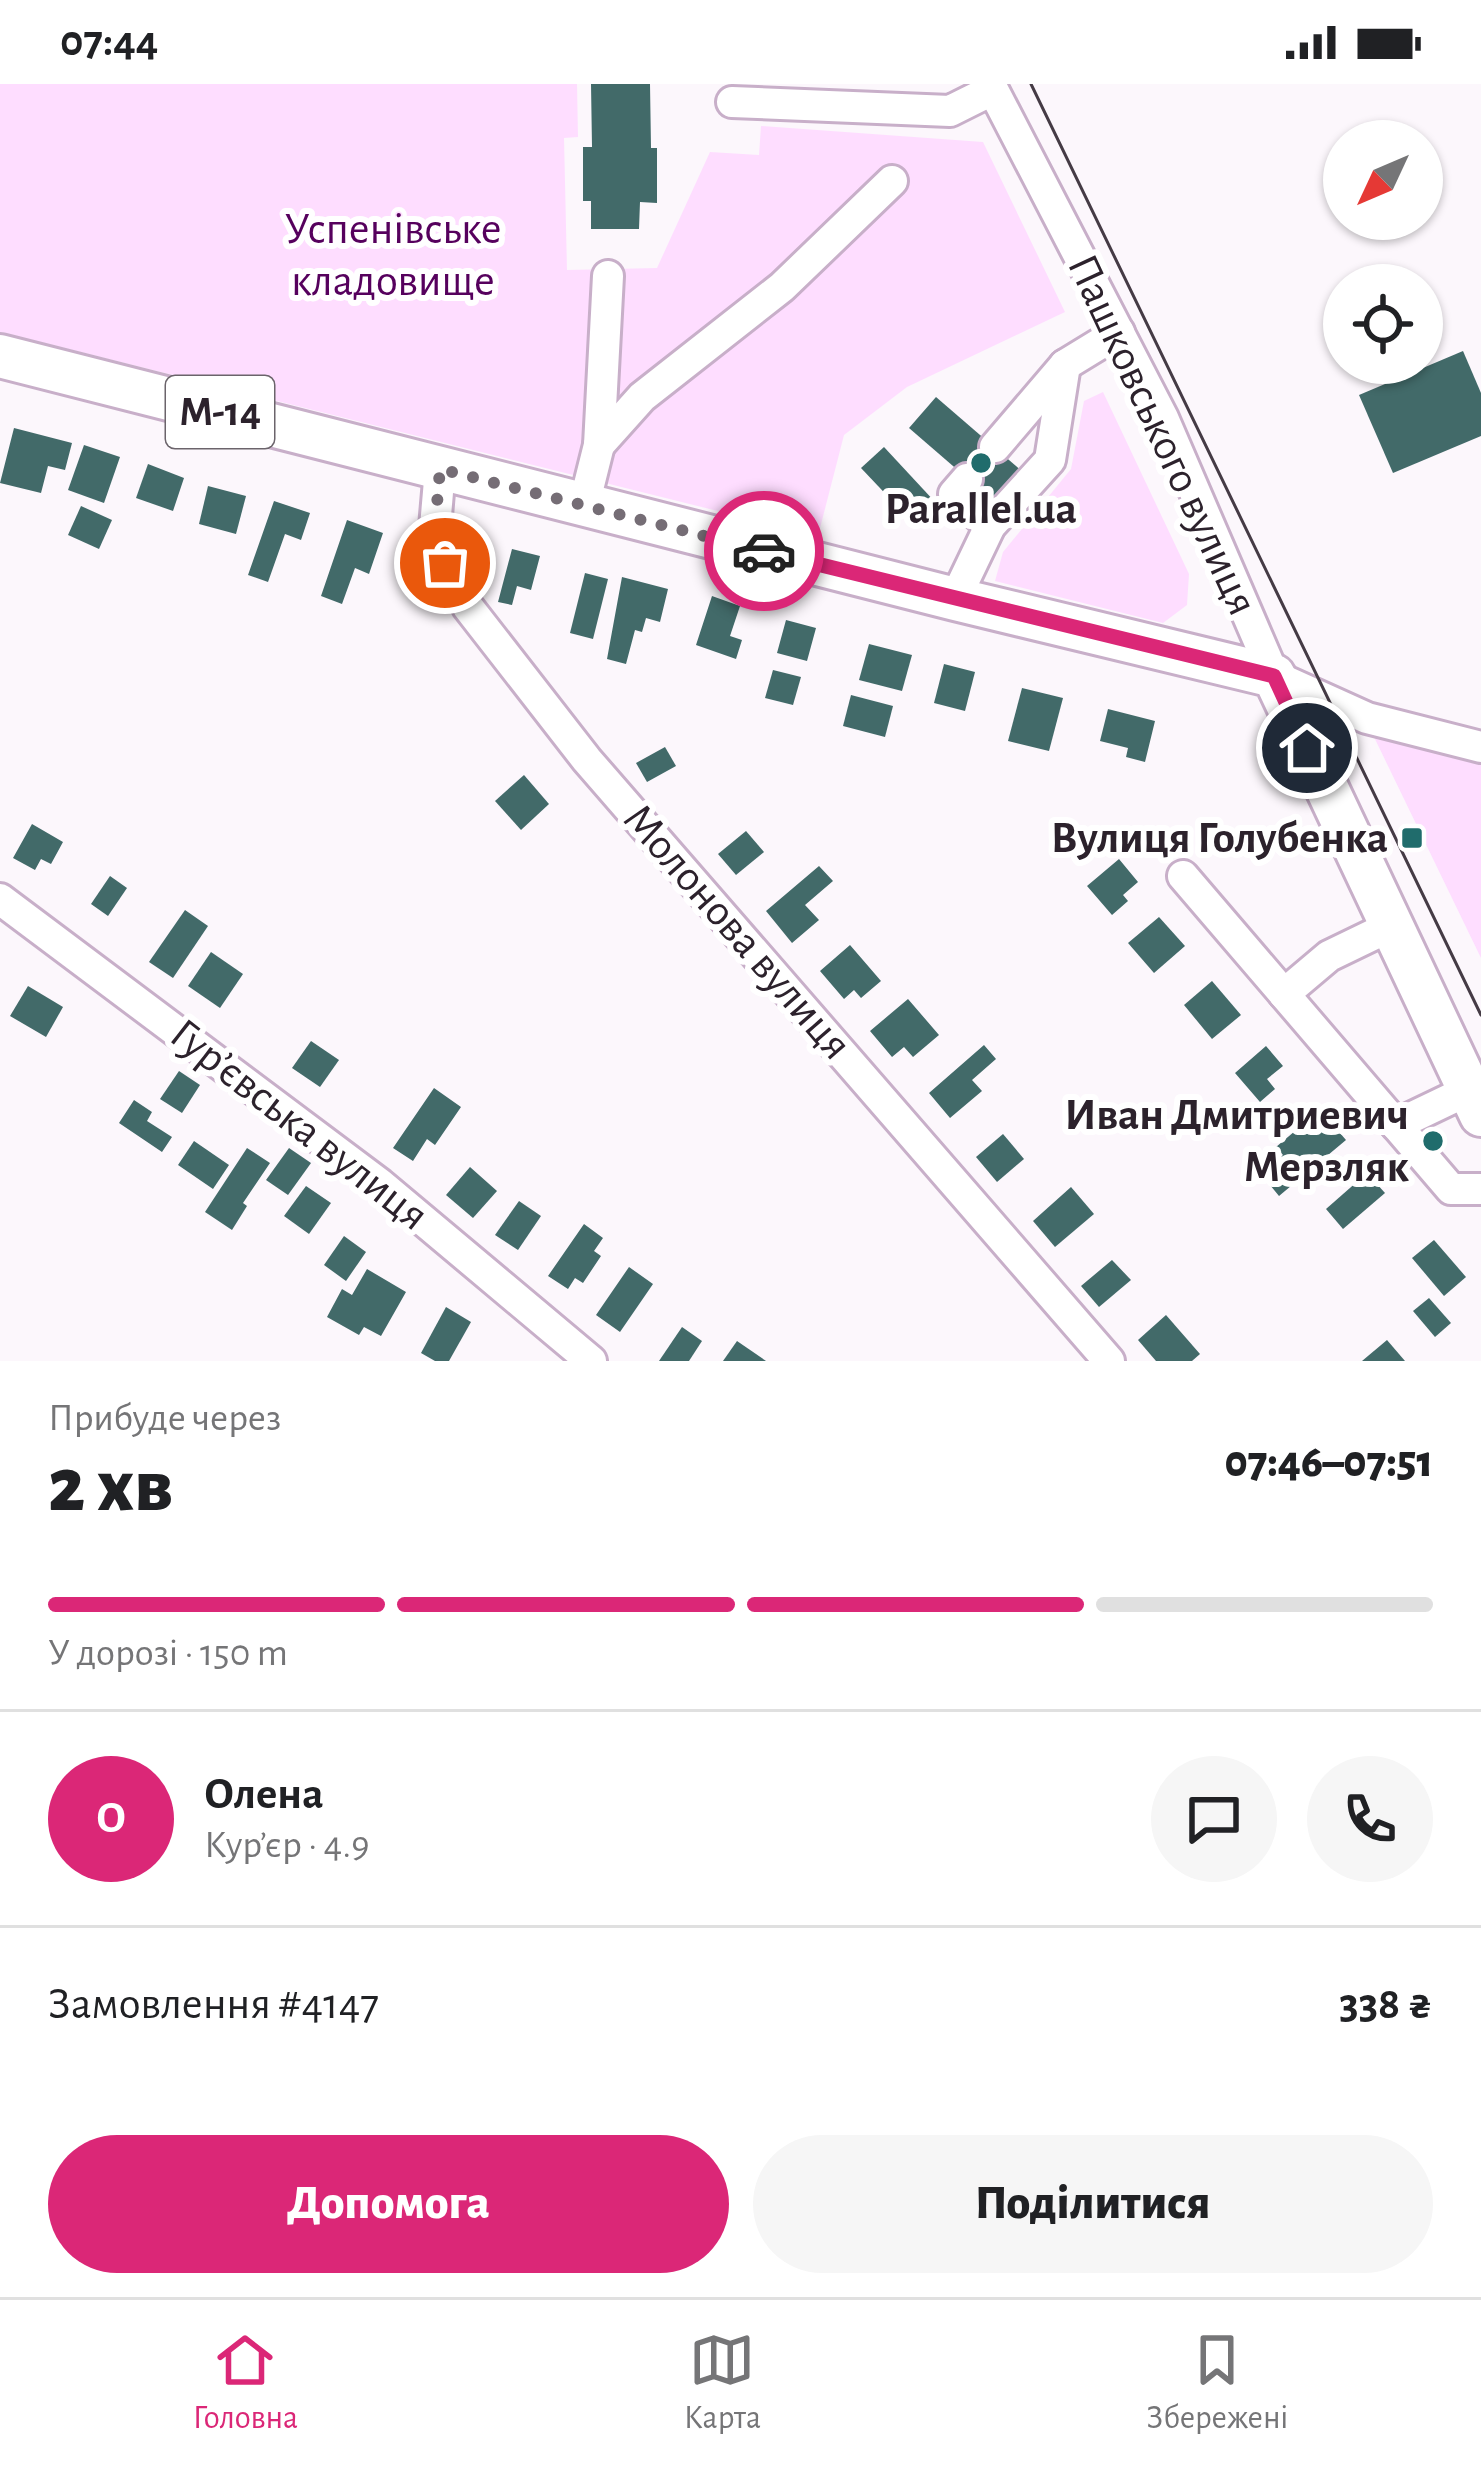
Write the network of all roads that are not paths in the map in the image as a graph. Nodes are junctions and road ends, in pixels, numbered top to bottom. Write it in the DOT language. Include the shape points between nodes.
graph roads {
  1 [pos="991,87"];
  2 [pos="732,102"];
  3 [pos="892,181"];
  4 [pos="608,276"];
  5 [pos="1119,332"];
  6 [pos="0,356"];
  7 [pos="1065,365"];
  8 [pos="599,445"];
  9 [pos="995,447"];
  10 [pos="440,469"];
  11 [pos="967,479"];
  12 [pos="584,506"];
  13 [pos="990,526"];
  14 [pos="955,599"];
  15 [pos="1274,676"];
  16 [pos="1481,747"];
  17 [pos="1183,876"];
  18 [pos="0,899"];
  19 [pos="1391,926"];
  20 [pos="1284,994"];
  21 [pos="1475,1102"];
  22 [pos="1396,1125"];
  23 [pos="1481,1189"];
  24 [pos="591,1361"];
  25 [pos="1109,1361"];
  1 -- 2 [label="street" via="950,110"];
  1 -- 5 [label="street, Пашковського вулиця"];
  3 -- 8 [label="street" via="782,287 642,397"];
  4 -- 8 [label="street"];
  5 -- 7 [label="street"];
  5 -- 15 [label="street, Пашковського вулиця"];
  6 -- 10 [label="highway, М-14"];
  7 -- 9 [label="street"];
  7 -- 13 [label="street" via="1050,460"];
  8 -- 12 [label="street"];
  10 -- 12 [label="highway, М-14"];
  10 -- 25 [label="street, Молонова вулиця" via="435,527 468,607 587,760"];
  11 -- 13 [label="street" via="954,494"];
  12 -- 14 [label="highway, М-14"];
  13 -- 14 [label="street"];
  14 -- 15 [label="highway, М-14"];
  15 -- 16 [label="street" via="1367,718"];
  15 -- 19 [label="highway, Пашковського вулиця"];
  17 -- 20 [label="street"];
  18 -- 24 [label="street, Гур’євська вулиця" via="380,1184"];
  19 -- 20 [label="street" via="1329,956"];
  19 -- 21 [label="highway, Пашковського вулиця"];
  20 -- 22 [label="street"];
  21 -- 22 [label="street"];
  22 -- 23 [label="street" via="1451,1189"];
}
